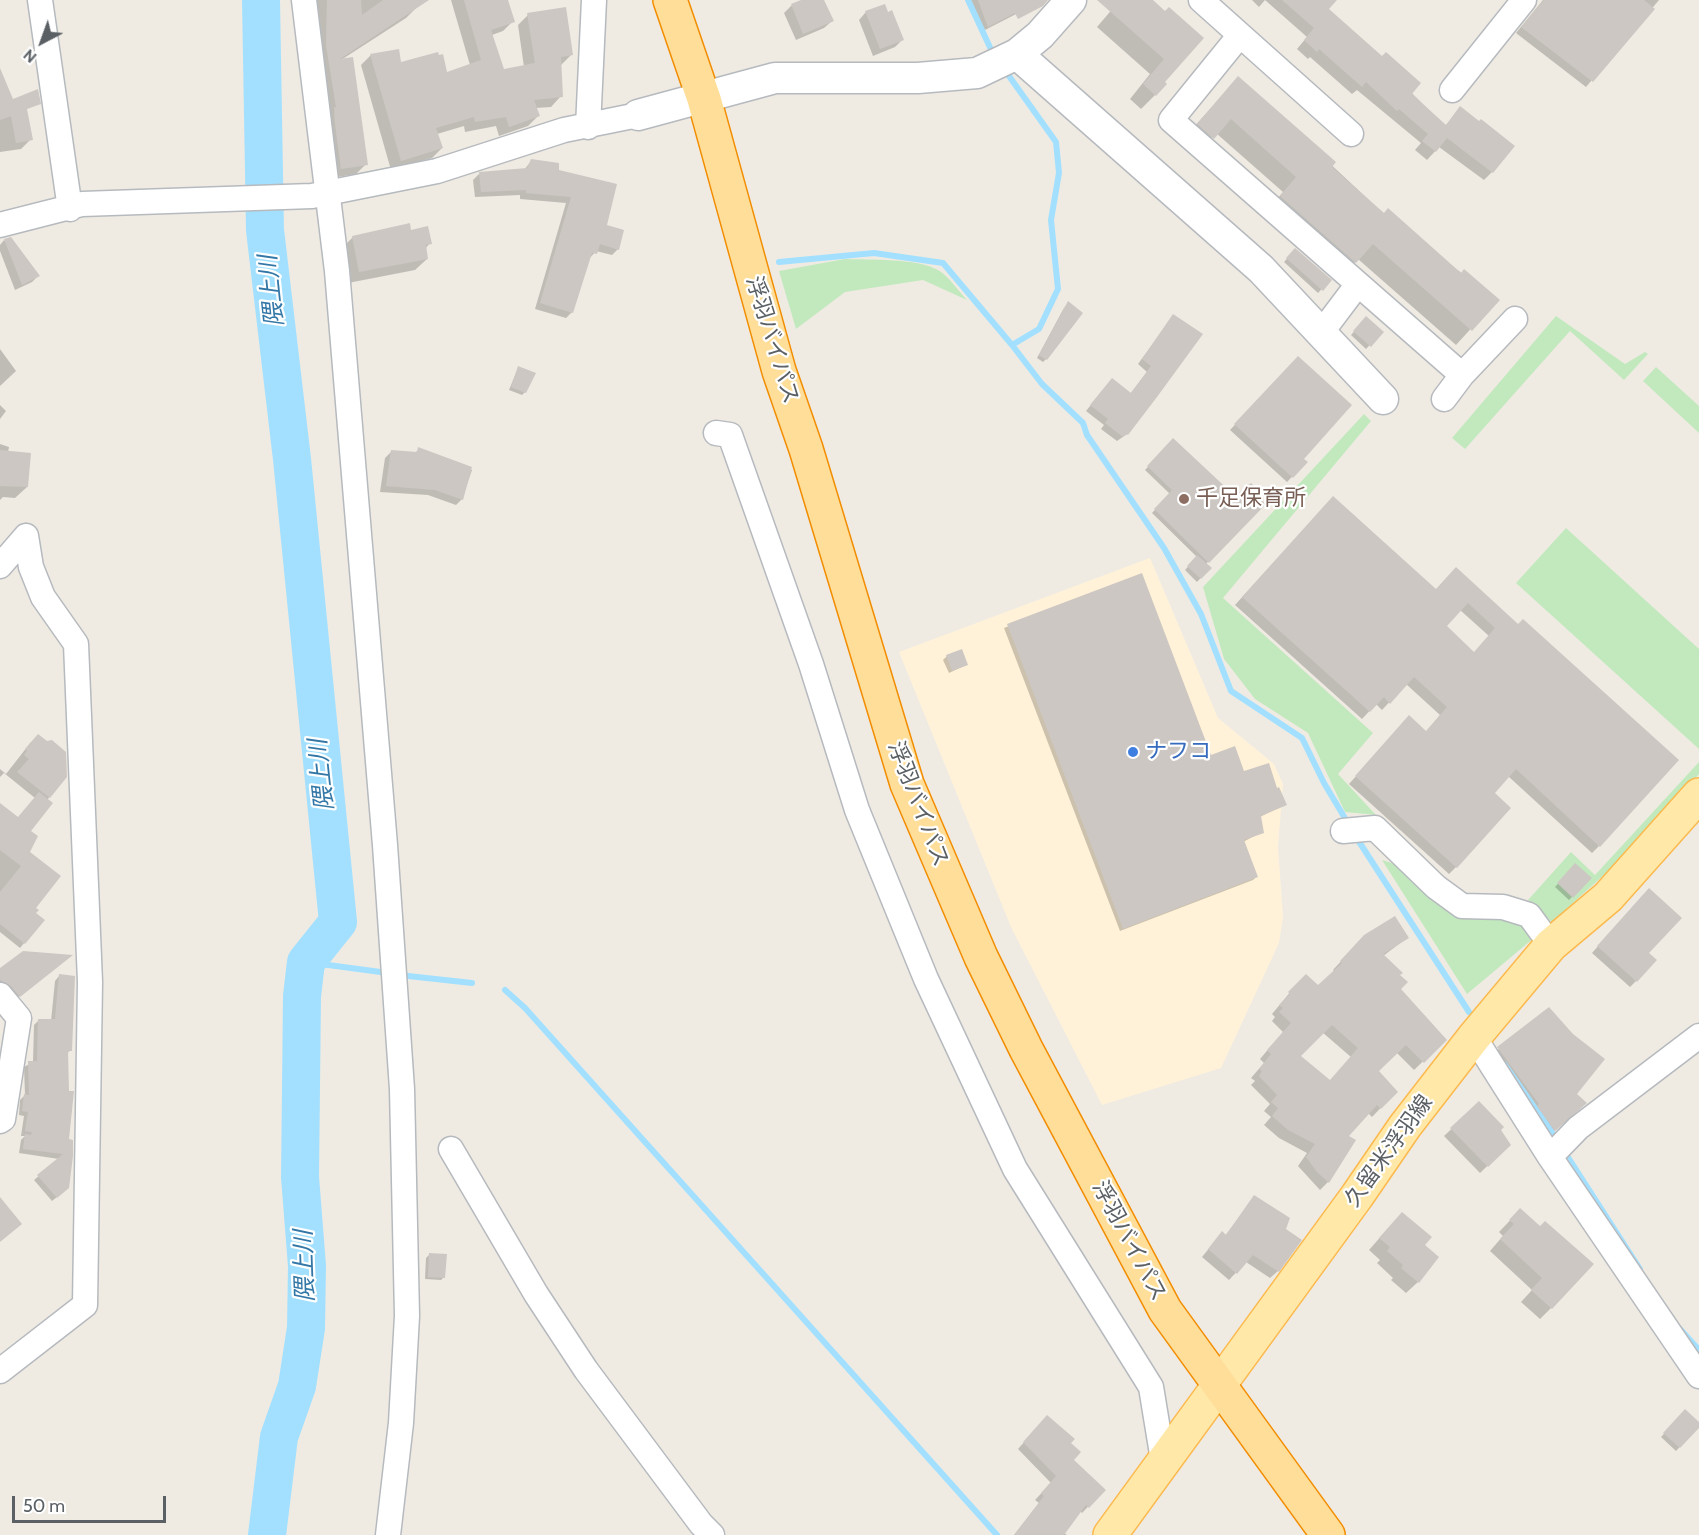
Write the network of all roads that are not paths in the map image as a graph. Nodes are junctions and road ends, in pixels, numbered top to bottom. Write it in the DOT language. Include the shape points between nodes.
graph roads {
  1 [pos="40,0"];
  2 [pos="304,0"];
  3 [pos="594,0"];
  4 [pos="670,0"];
  5 [pos="1071,0"];
  6 [pos="1201,0"];
  7 [pos="1524,0"];
  8 [pos="1240,35"];
  9 [pos="1017,54"];
  10 [pos="1452,90"];
  11 [pos="704,99"];
  12 [pos="638,115"];
  13 [pos="588,127"];
  14 [pos="1351,134"];
  15 [pos="319,194"];
  16 [pos="76,207"];
  17 [pos="0,225"];
  18 [pos="1358,284"];
  19 [pos="1515,319"];
  20 [pos="1321,333"];
  21 [pos="1462,375"];
  22 [pos="1383,399"];
  23 [pos="1444,399"];
  24 [pos="717,433"];
  25 [pos="0,566"];
  26 [pos="1699,795"];
  27 [pos="1353,830"];
  28 [pos="1551,945"];
  29 [pos="0,995"];
  30 [pos="1699,1035"];
  31 [pos="1473,1037"];
  32 [pos="0,1121"];
  33 [pos="451,1149"];
  34 [pos="1550,1157"];
  35 [pos="0,1371"];
  36 [pos="1699,1376"];
  37 [pos="1220,1384"];
  38 [pos="1163,1460"];
  39 [pos="388,1535"];
  40 [pos="712,1535"];
  41 [pos="1110,1535"];
  42 [pos="1328,1535"];
  1 -- 16 [label="street"];
  2 -- 15 [label="street"];
  3 -- 13 [label="street"];
  4 -- 11 [label="highway, 浮羽バイパス"];
  5 -- 9 [label="street"];
  6 -- 8 [label="street"];
  7 -- 10 [label="street"];
  8 -- 14 [label="street"];
  8 -- 18 [label="street" via="1171,120"];
  9 -- 11 [label="street" via="977,73 928,78 775,78"];
  9 -- 20 [label="street" via="1261,269"];
  11 -- 12 [label="street"];
  11 -- 37 [label="highway, 浮羽バイパス" via="779,371 807,449 907,784 981,957 1026,1049 1165,1310"];
  12 -- 13 [label="street"];
  13 -- 15 [label="street" via="555,132 437,171"];
  15 -- 16 [label="street"];
  15 -- 39 [label="street" via="338,271 402,1089 407,1316 401,1424"];
  16 -- 17 [label="street"];
  18 -- 20 [label="street"];
  18 -- 21 [label="street"];
  19 -- 21 [label="street"];
  20 -- 22 [label="street"];
  21 -- 23 [label="street"];
  24 -- 38 [label="street" via="730,435 793,611 857,810 926,979 1015,1169 1151,1387"];
  25 -- 35 [label="street" via="26,536 31,567 43,597 76,644 90,982 85,1305"];
  26 -- 28 [label="main road, 久留米浮羽線" via="1608,897"];
  27 -- 28 [label="street" via="1375,828 1436,887 1462,906 1503,907 1529,915"];
  28 -- 31 [label="main road, 久留米浮羽線"];
  29 -- 32 [label="street" via="19,1018"];
  30 -- 34 [label="street" via="1578,1128"];
  31 -- 34 [label="street"];
  31 -- 37 [label="main road, 久留米浮羽線"];
  33 -- 40 [label="street" via="536,1294 586,1370"];
  34 -- 36 [label="street"];
  37 -- 38 [label="main road, 久留米浮羽線"];
  37 -- 42 [label="highway, 浮羽バイパス"];
  38 -- 41 [label="main road, 久留米浮羽線"];
}
